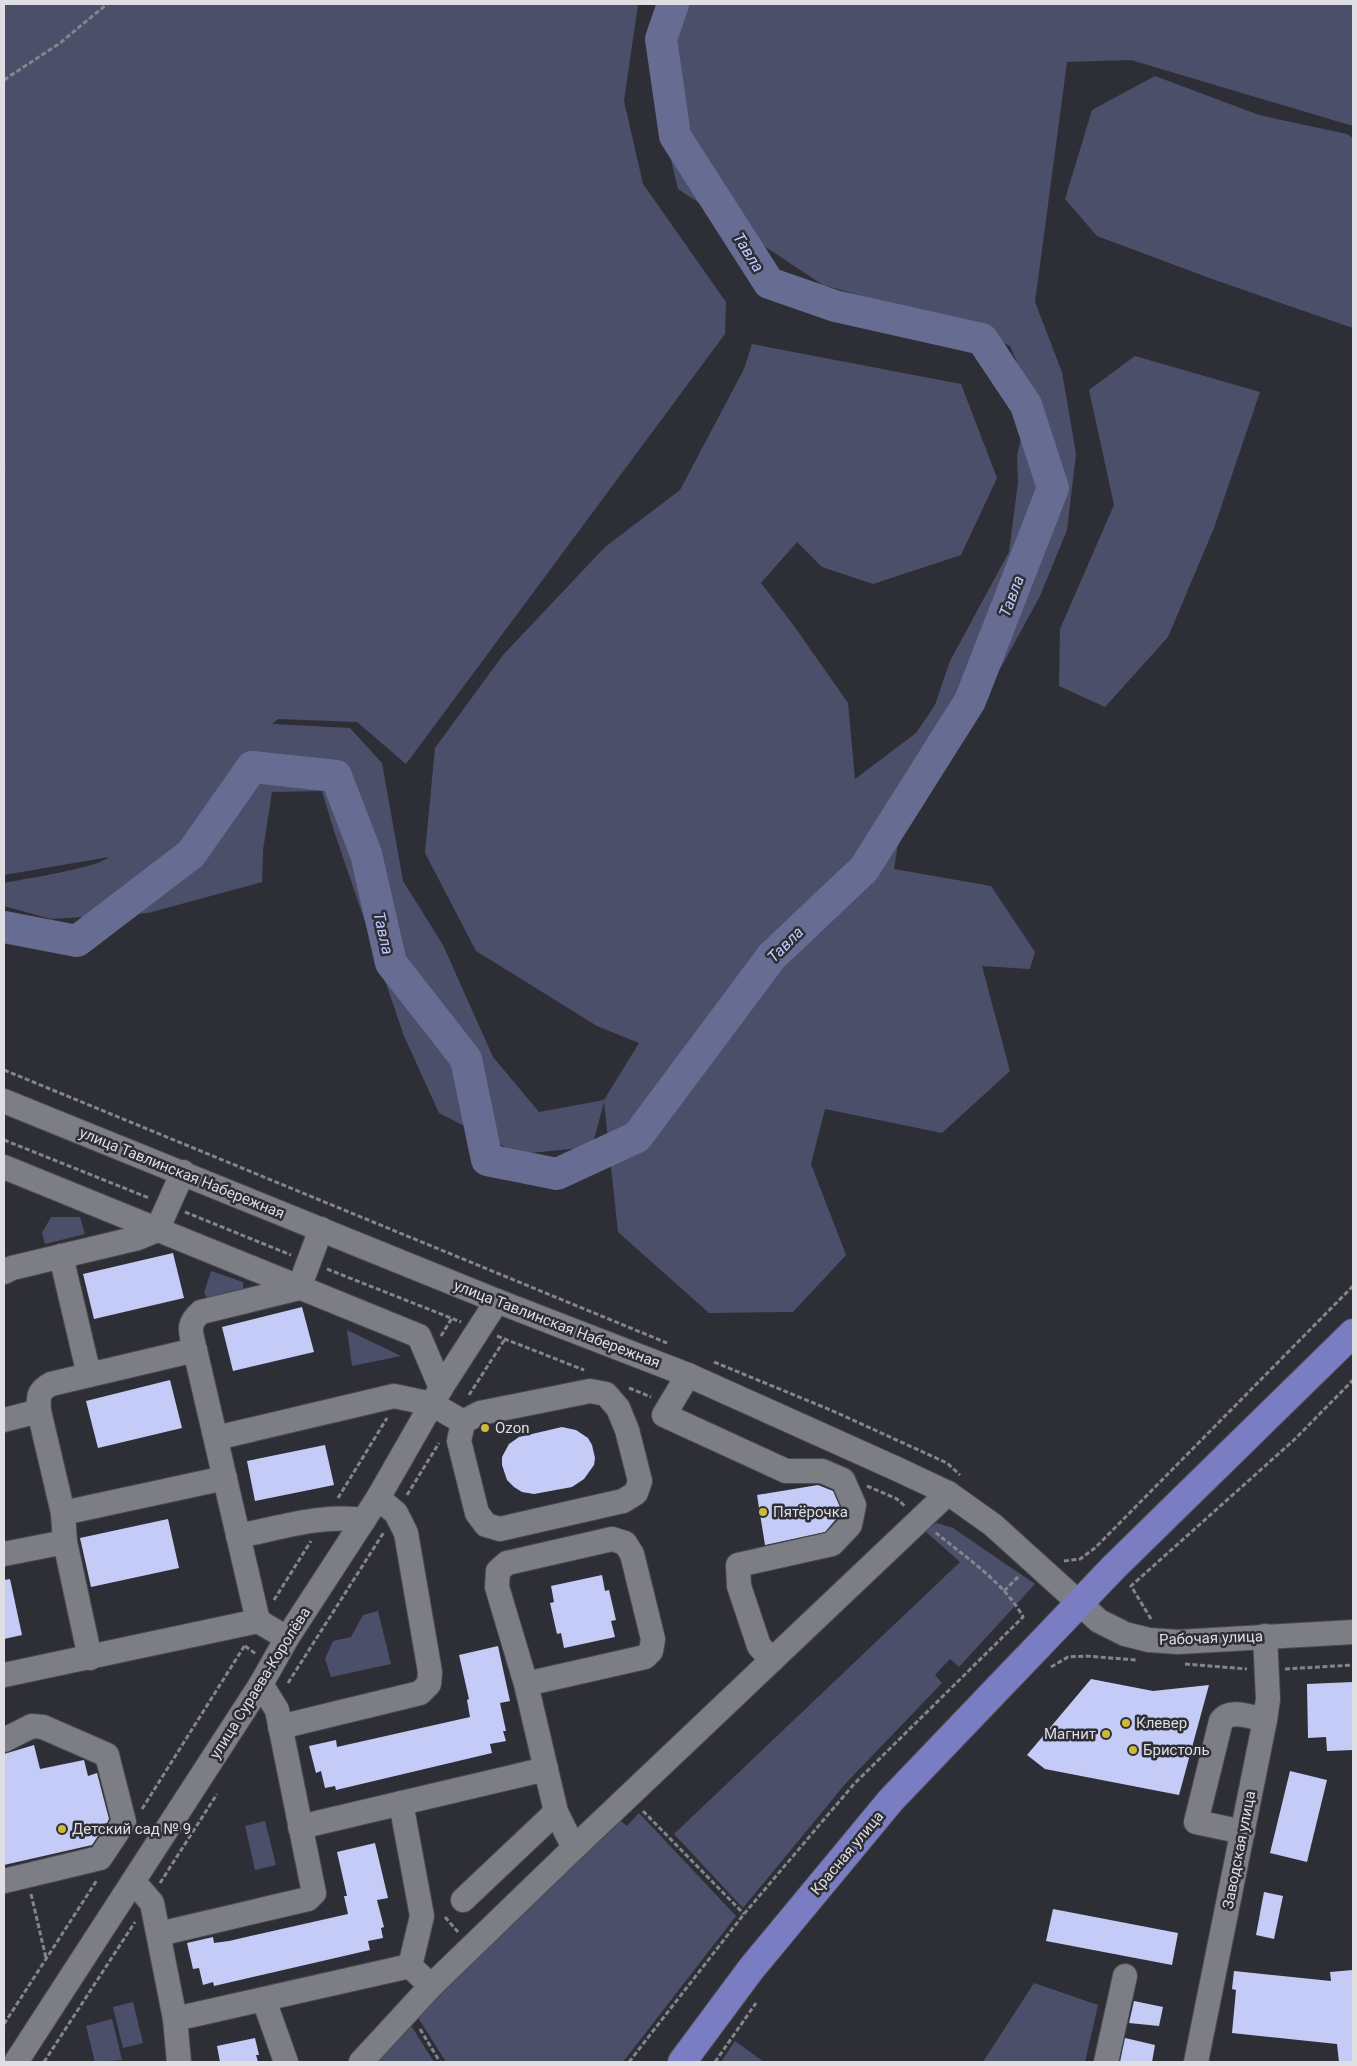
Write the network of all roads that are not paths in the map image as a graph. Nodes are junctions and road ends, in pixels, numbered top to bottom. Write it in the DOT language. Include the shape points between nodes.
graph roads {
  1 [pos="4,1101"];
  2 [pos="4,1167"];
  3 [pos="183,1172"];
  4 [pos="157,1230"];
  5 [pos="321,1230"];
  6 [pos="61,1256"];
  7 [pos="4,1272"];
  8 [pos="299,1288"];
  9 [pos="497,1301"];
  10 [pos="1348,1345"];
  11 [pos="195,1350"];
  12 [pos="89,1375"];
  13 [pos="688,1375"];
  14 [pos="437,1396"];
  15 [pos="39,1411"];
  16 [pos="4,1420"];
  17 [pos="463,1422"];
  18 [pos="216,1438"];
  19 [pos="225,1478"];
  20 [pos="948,1494"];
  21 [pos="378,1498"];
  22 [pos="63,1513"];
  23 [pos="364,1520"];
  24 [pos="238,1536"];
  25 [pos="65,1542"];
  26 [pos="4,1554"];
  27 [pos="1078,1603"];
  28 [pos="259,1621"];
  29 [pos="1353,1632"];
  30 [pos="1265,1636"];
  31 [pos="287,1638"];
  32 [pos="90,1658"];
  33 [pos="772,1660"];
  34 [pos="4,1675"];
  35 [pos="261,1684"];
  36 [pos="526,1684"];
  37 [pos="1264,1720"];
  38 [pos="280,1727"];
  39 [pos="4,1740"];
  40 [pos="546,1769"];
  41 [pos="401,1803"];
  42 [pos="556,1812"];
  43 [pos="300,1827"];
  44 [pos="1243,1832"];
  45 [pos="576,1846"];
  46 [pos="4,1881"];
  47 [pos="134,1882"];
  48 [pos="463,1900"];
  49 [pos="159,1934"];
  50 [pos="410,1966"];
  51 [pos="1125,1976"];
  52 [pos="430,1986"];
  53 [pos="264,2000"];
  54 [pos="175,2019"];
  55 [pos="16,2062"];
  56 [pos="179,2062"];
  57 [pos="286,2062"];
  58 [pos="361,2062"];
  59 [pos="682,2062"];
  60 [pos="1106,2062"];
  61 [pos="1196,2062"];
  1 -- 3 [label="street, улица Тавлинская Набережная"];
  2 -- 4 [label="street"];
  3 -- 4 [label="street"];
  3 -- 5 [label="street, улица Тавлинская Набережная"];
  4 -- 6 [label="street" via="128,1241"];
  4 -- 8 [label="street"];
  5 -- 8 [label="street"];
  5 -- 9 [label="street, улица Тавлинская Набережная"];
  6 -- 7 [label="street"];
  6 -- 12 [label="street"];
  8 -- 11 [label="street" via="201,1312 192,1320 190,1329"];
  8 -- 14 [label="street" via="419,1336"];
  9 -- 13 [label="street, улица Тавлинская Набережная"];
  9 -- 14 [label="street, улица Сураева-Королёва"];
  10 -- 27 [label="main road, Красная улица"];
  11 -- 12 [label="street"];
  11 -- 18 [label="street"];
  12 -- 15 [label="street" via="42,1389 38,1397"];
  13 -- 20 [label="street, улица Тавлинская Набережная"];
  13 -- 33 [label="street" via="664,1415 786,1471 822,1471 843,1480 854,1505 850,1525 832,1544 738,1564 739,1586 759,1646"];
  14 -- 17 [label="street"];
  14 -- 18 [label="street" via="394,1396"];
  14 -- 21 [label="street, улица Сураева-Королёва"];
  15 -- 16 [label="street"];
  15 -- 22 [label="street"];
  17 -- 17 [label="street" via="459,1441 477,1513 486,1525 500,1529 623,1501 636,1493 640,1481 627,1430 618,1408 606,1394 590,1391 480,1413"];
  18 -- 19 [label="street"];
  19 -- 22 [label="street"];
  19 -- 24 [label="street"];
  20 -- 27 [label="street, улица Тавлинская Набережная" via="993,1525"];
  20 -- 33 [label="street"];
  21 -- 23 [label="street, улица Сураева-Королёва"];
  21 -- 38 [label="street" via="396,1513 406,1533 430,1672 429,1684 420,1692"];
  22 -- 25 [label="street"];
  23 -- 24 [label="street" via="325,1518"];
  23 -- 31 [label="street, улица Сураева-Королёва"];
  24 -- 28 [label="street"];
  25 -- 26 [label="street"];
  25 -- 32 [label="street"];
  27 -- 30 [label="street, Рабочая улица" via="1099,1621 1124,1634 1149,1640 1178,1642"];
  27 -- 59 [label="main road, Красная улица" via="1035,1664 891,1800 751,1969"];
  28 -- 31 [label="street"];
  28 -- 32 [label="street"];
  29 -- 30 [label="street, Рабочая улица"];
  30 -- 37 [label="street, Заводская улица" via="1268,1699"];
  31 -- 35 [label="street, улица Сураева-Королёва"];
  32 -- 34 [label="street"];
  33 -- 45 [label="street"];
  35 -- 38 [label="street" via="276,1710"];
  35 -- 47 [label="street, улица Сураева-Королёва"];
  36 -- 36 [label="street" via="497,1587 498,1571 507,1563 612,1539 624,1543 632,1554 653,1639 651,1651 645,1657"];
  36 -- 40 [label="street"];
  37 -- 44 [label="street, Заводская улица"];
  37 -- 44 [label="street" via="1230,1713 1224,1716 1196,1822"];
  38 -- 43 [label="street"];
  39 -- 46 [label="street" via="32,1726 43,1727 107,1755 124,1822 100,1858"];
  40 -- 41 [label="street"];
  40 -- 42 [label="street"];
  41 -- 43 [label="street"];
  41 -- 50 [label="street" via="422,1916"];
  42 -- 45 [label="street"];
  42 -- 48 [label="street"];
  43 -- 49 [label="street" via="314,1894 308,1900"];
  44 -- 61 [label="street, Заводская улица"];
  45 -- 52 [label="street"];
  47 -- 49 [label="street" via="152,1903"];
  47 -- 55 [label="street, улица Сураева-Королёва"];
  49 -- 54 [label="street"];
  50 -- 52 [label="street"];
  50 -- 53 [label="street"];
  51 -- 60 [label="street"];
  52 -- 58 [label="street"];
  53 -- 54 [label="street"];
  53 -- 57 [label="street"];
  54 -- 56 [label="street"];
}
